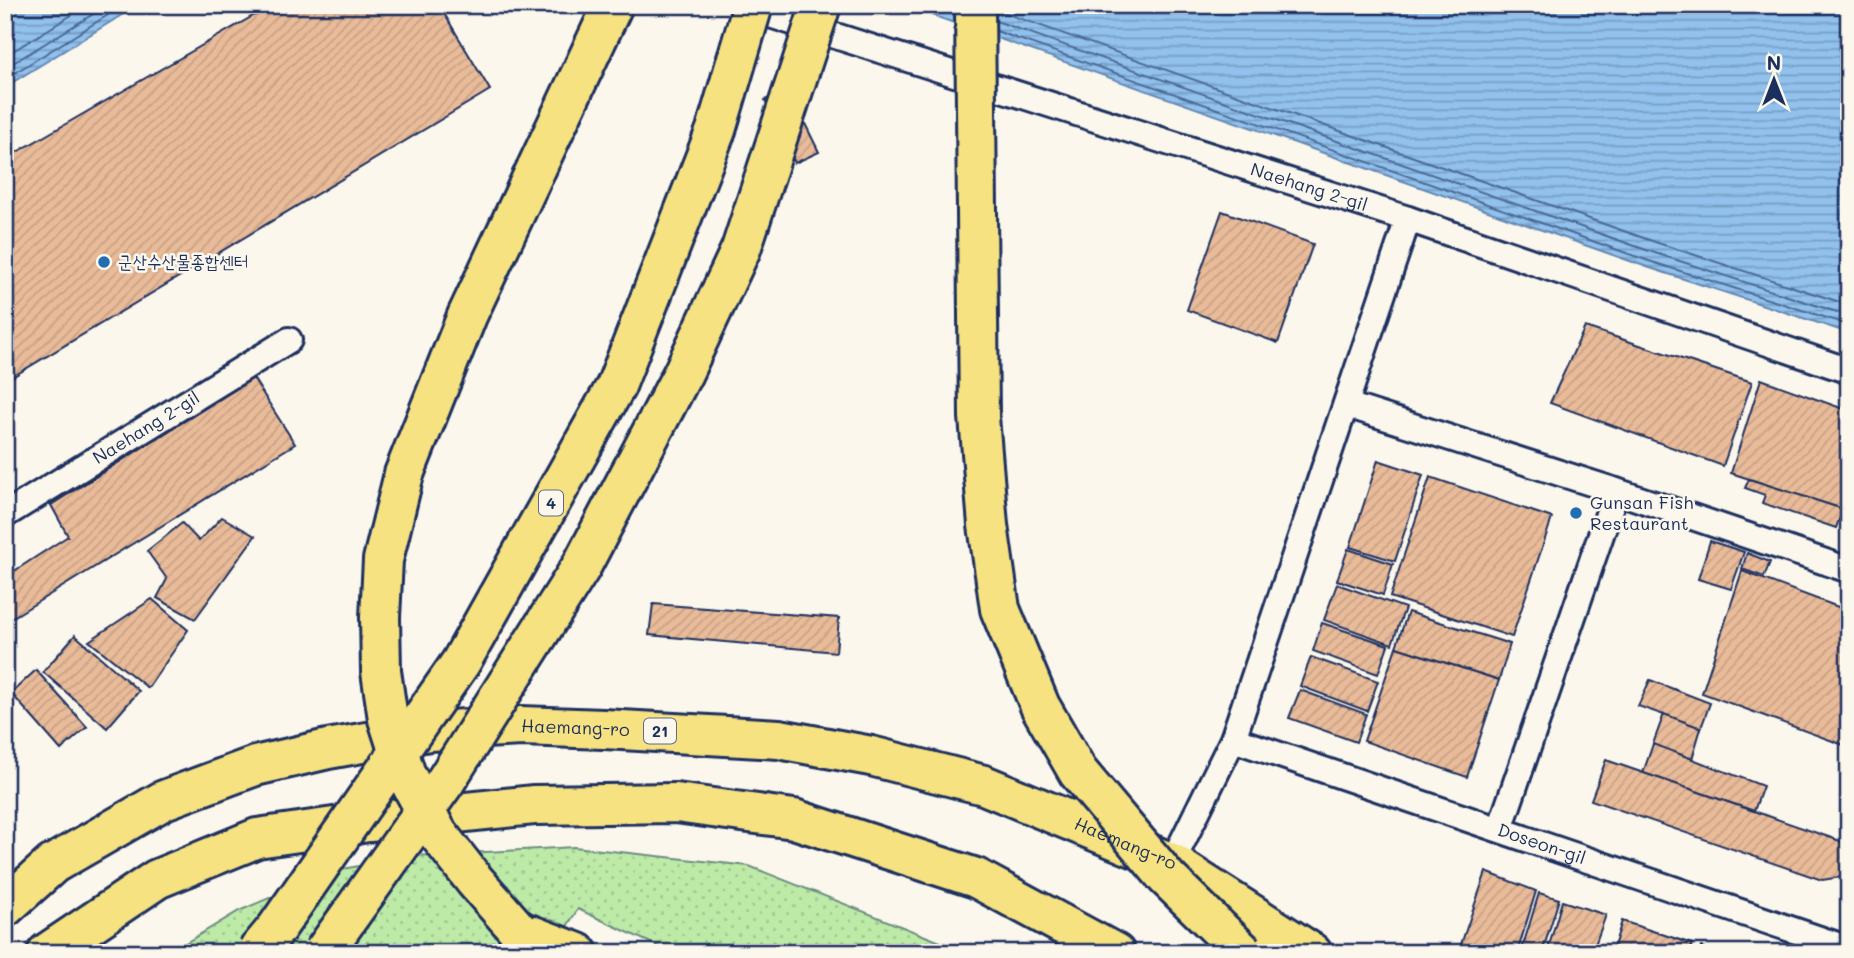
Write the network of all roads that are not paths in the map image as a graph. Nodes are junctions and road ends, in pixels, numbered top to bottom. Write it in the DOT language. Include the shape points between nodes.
graph roads {
  1 [pos="613,5"];
  2 [pos="821,5"];
  3 [pos="975,5"];
  4 [pos="760,10"];
  5 [pos="1408,219"];
  6 [pos="289,340"];
  7 [pos="1849,371"];
  8 [pos="1347,405"];
  9 [pos="1616,491"];
  10 [pos="5,515"];
  11 [pos="1849,570"];
  12 [pos="1233,739"];
  13 [pos="1500,829"];
  14 [pos="1172,863"];
  15 [pos="5,907"];
  16 [pos="1845,945"];
  17 [pos="47,953"];
  18 [pos="256,953"];
  19 [pos="323,953"];
  20 [pos="578,953"];
  21 [pos="1115,953"];
  22 [pos="1244,953"];
  23 [pos="1312,953"];
  1 -- 20 [label="main road, bridge" via="467,316 404,474 383,560 380,617 388,719 407,775 438,834 518,930"];
  2 -- 19 [label="main road, bridge" via="741,248 683,373 581,567 445,782"];
  3 -- 22 [label="main road, bridge" via="979,417 1000,610 1040,706 1077,772 1167,878"];
  4 -- 5 [label="lane, Naehang 2-gil"];
  4 -- 18 [label="main road, 4, bridge" via="616,386 461,662"];
  5 -- 7 [label="lane, Naehang 2-gil"];
  5 -- 8 [label="lane"];
  6 -- 10 [label="lane, Naehang 2-gil"];
  8 -- 9 [label="lane"];
  8 -- 12 [label="lane"];
  9 -- 11 [label="lane"];
  9 -- 13 [label="lane"];
  12 -- 13 [label="lane, Doseon-gil"];
  12 -- 14 [label="lane"];
  13 -- 16 [label="lane, Doseon-gil"];
  14 -- 15 [label="main road, Haemang-ro / 21" via="984,785 871,756 779,739 521,726 429,731 255,766 164,800 53,864"];
  14 -- 23 [label="main road, Haemang-ro / 21"];
  17 -- 21 [label="main road" via="158,879 257,838 534,805 676,803 794,819 976,878"];
}
